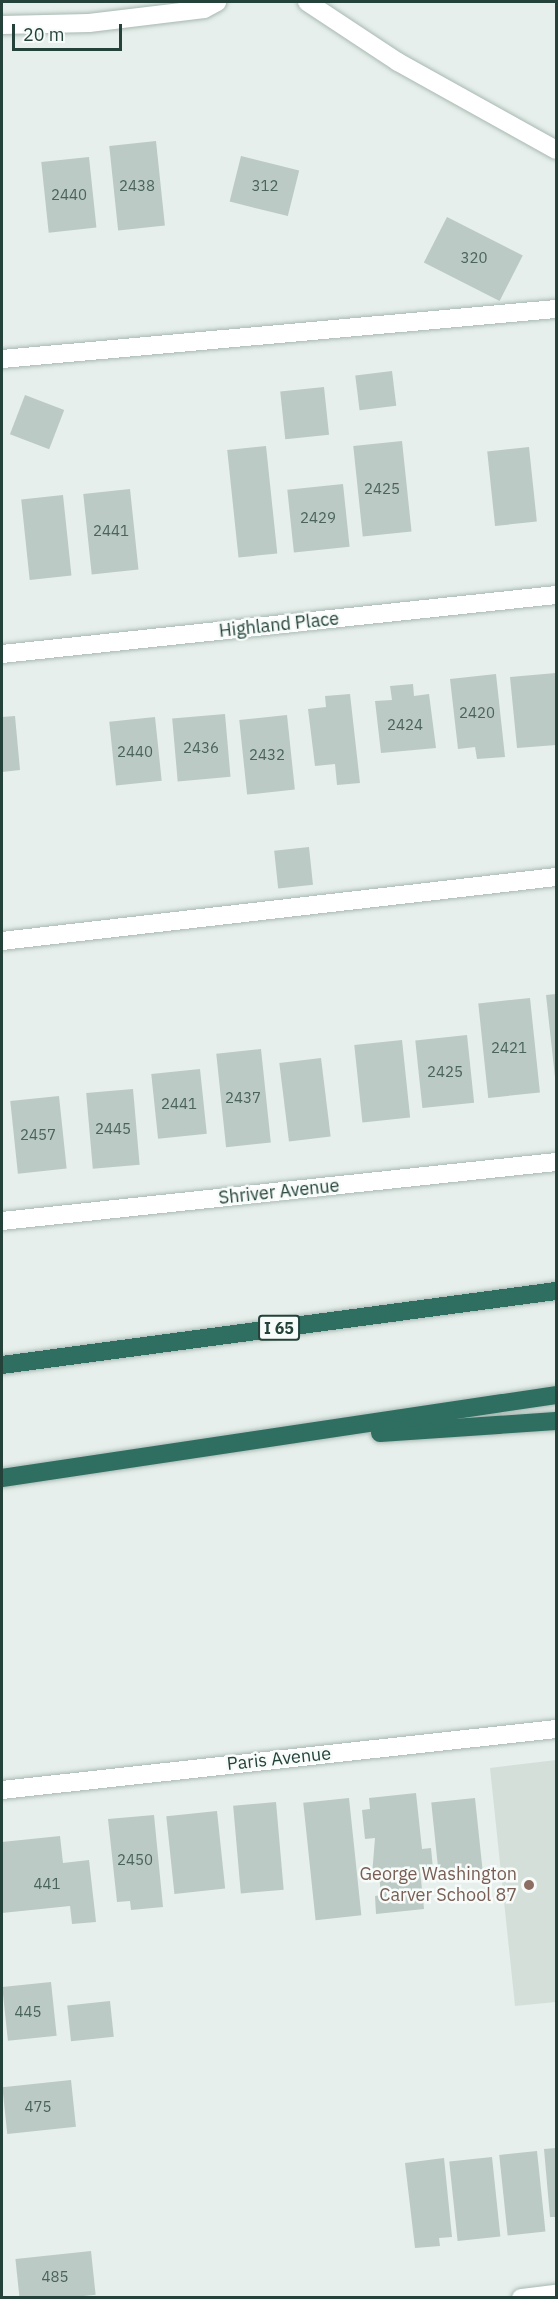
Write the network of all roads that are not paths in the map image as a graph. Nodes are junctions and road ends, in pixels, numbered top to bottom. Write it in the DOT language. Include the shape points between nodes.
graph roads {
  1 [pos="218,2"];
  2 [pos="307,2"];
  3 [pos="2,25"];
  4 [pos="556,150"];
  5 [pos="556,309"];
  6 [pos="2,359"];
  7 [pos="556,595"];
  8 [pos="2,654"];
  9 [pos="556,877"];
  10 [pos="2,941"];
  11 [pos="556,1162"];
  12 [pos="2,1221"];
  13 [pos="556,1291"];
  14 [pos="2,1365"];
  15 [pos="556,1395"];
  16 [pos="556,1421"];
  17 [pos="262,1440"];
  18 [pos="2,1478"];
  19 [pos="556,1729"];
  20 [pos="2,1790"];
  21 [pos="556,2294"];
  22 [pos="520,2298"];
  1 -- 3 [label="street" via="204,9 89,22"];
  2 -- 4 [label="street" via="398,62"];
  5 -- 6 [label="street"];
  7 -- 8 [label="street, Highland Place"];
  9 -- 10 [label="street"];
  11 -- 12 [label="street, Shriver Avenue"];
  13 -- 14 [label="highway, I 65"];
  15 -- 17 [label="highway"];
  16 -- 17 [label="highway"];
  17 -- 18 [label="highway"];
  19 -- 20 [label="street, Paris Avenue"];
  21 -- 22 [label="street"];
}
